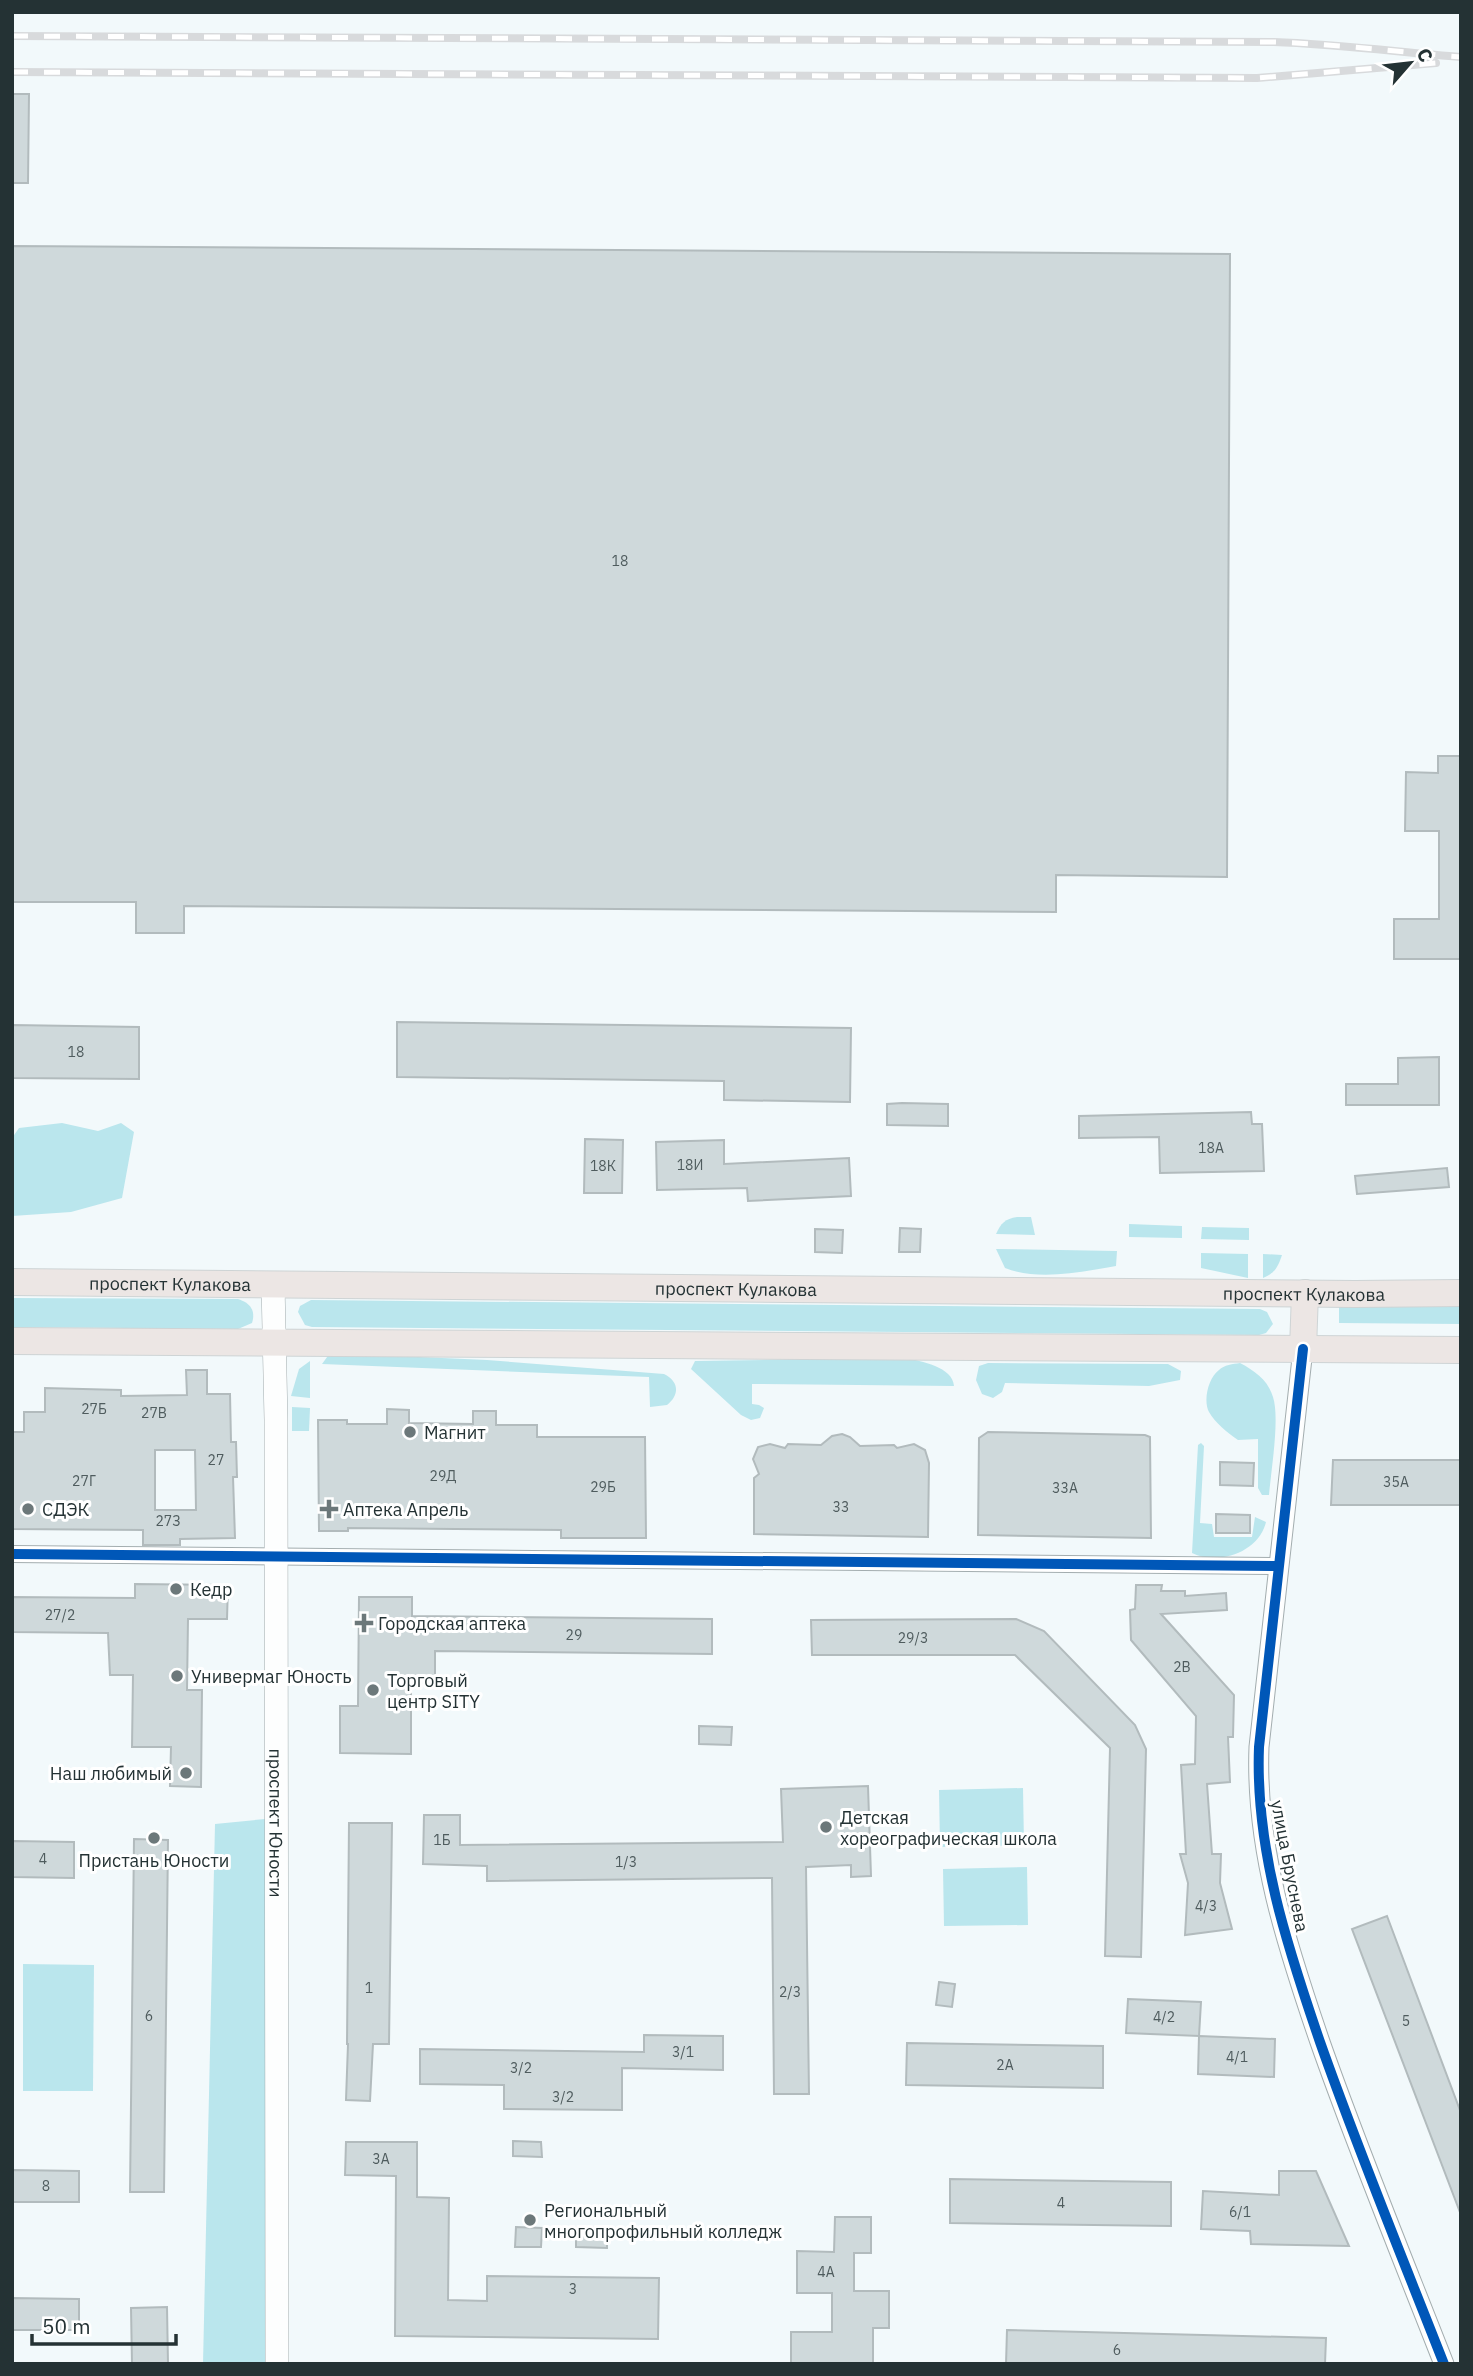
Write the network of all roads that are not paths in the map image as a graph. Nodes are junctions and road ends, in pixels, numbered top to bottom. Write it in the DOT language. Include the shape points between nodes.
graph roads {
  1 [pos="12,1282"];
  2 [pos="273,1284"];
  3 [pos="1305,1293"];
  4 [pos="1461,1293"];
  5 [pos="12,1341"];
  6 [pos="275,1342"];
  7 [pos="1303,1349"];
  8 [pos="1461,1350"];
  9 [pos="12,1555"];
  10 [pos="275,1556"];
  11 [pos="1278,1566"];
  12 [pos="277,2364"];
  13 [pos="1444,2364"];
  1 -- 2 [label="main road, проспект Кулакова"];
  2 -- 3 [label="main road, проспект Кулакова"];
  2 -- 6 [label="main road, проспект Юности"];
  3 -- 4 [label="main road, проспект Кулакова"];
  3 -- 7 [label="main road"];
  5 -- 6 [label="main road"];
  6 -- 7 [label="main road"];
  6 -- 10 [label="main road, проспект Юности"];
  7 -- 8 [label="main road"];
  7 -- 11 [label="street, улица Бруснева"];
  9 -- 10 [label="street"];
  10 -- 11 [label="street"];
  10 -- 12 [label="main road, проспект Юности"];
  11 -- 13 [label="street, улица Бруснева" via="1258,1784 1271,1878 1288,1946 1342,2106"];
}
